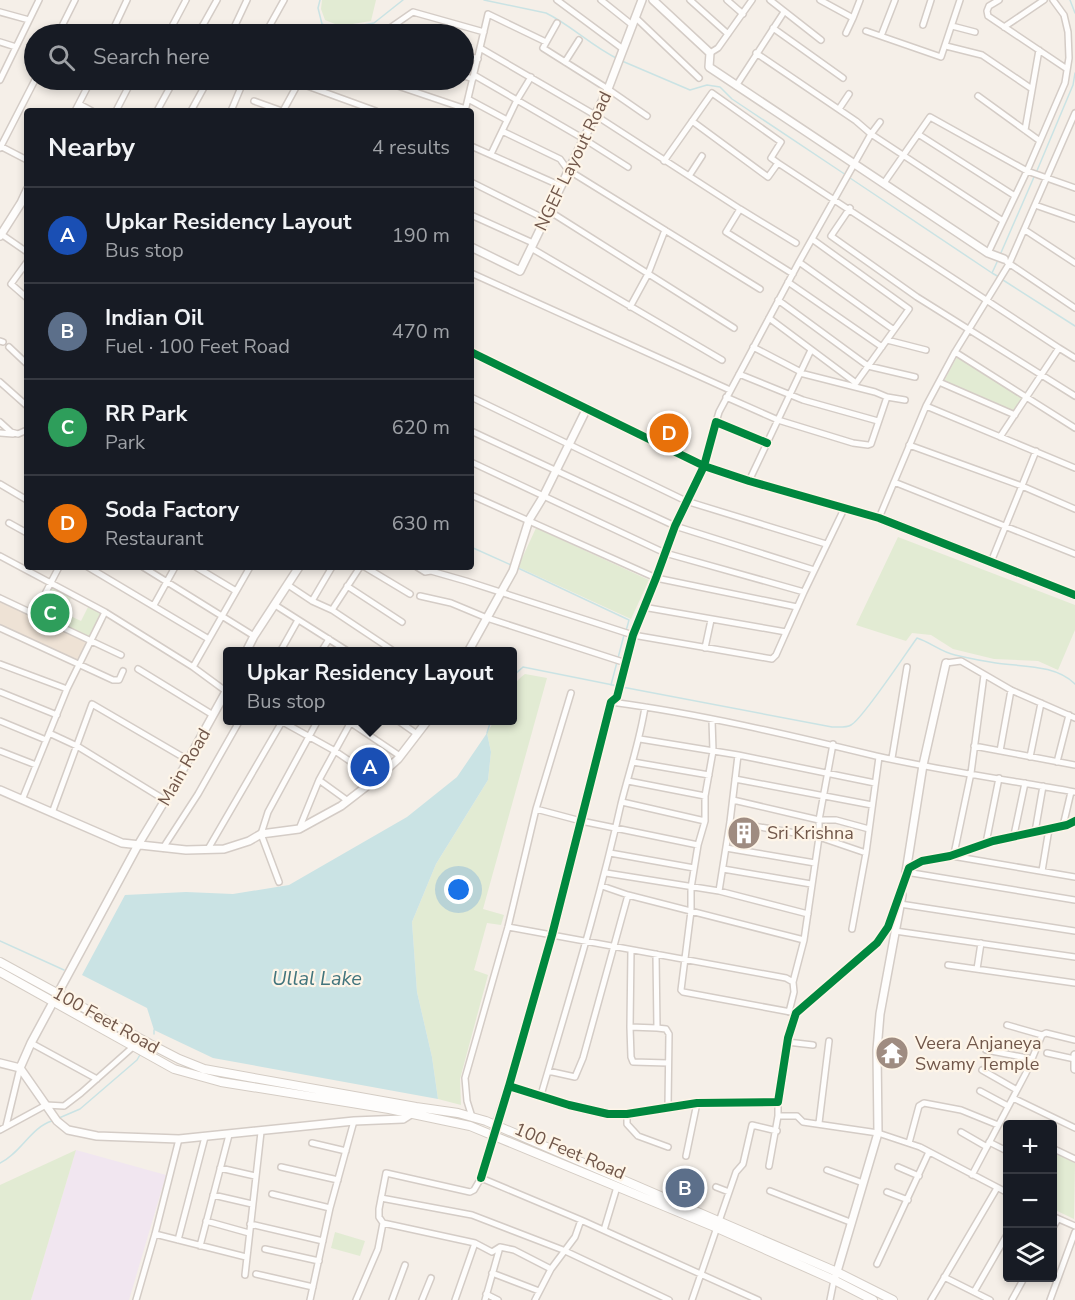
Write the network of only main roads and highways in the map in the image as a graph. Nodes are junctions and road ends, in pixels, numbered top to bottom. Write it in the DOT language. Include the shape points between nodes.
graph roads {
  1 [pos="0,962"];
  2 [pos="0,972"];
  3 [pos="57,997"];
  4 [pos="415,1111"];
  5 [pos="718,1225"];
  6 [pos="835,1276"];
  7 [pos="873,1300"];
  8 [pos="892,1300"];
  1 -- 3 [label="main road, 100 Feet Road"];
  2 -- 3 [label="main road, 100 Feet Road"];
  3 -- 4 [label="main road, 100 Feet Road" via="204,1069"];
  3 -- 4 [label="main road, 100 Feet Road" via="174,1069 202,1078"];
  4 -- 5 [label="main road, 100 Feet Road" via="493,1136"];
  4 -- 5 [label="main road, 100 Feet Road" via="458,1113 496,1125"];
  5 -- 6 [label="main road, 100 Feet Road"];
  6 -- 7 [label="main road, 100 Feet Road"];
  6 -- 8 [label="main road, 100 Feet Road"];
}
